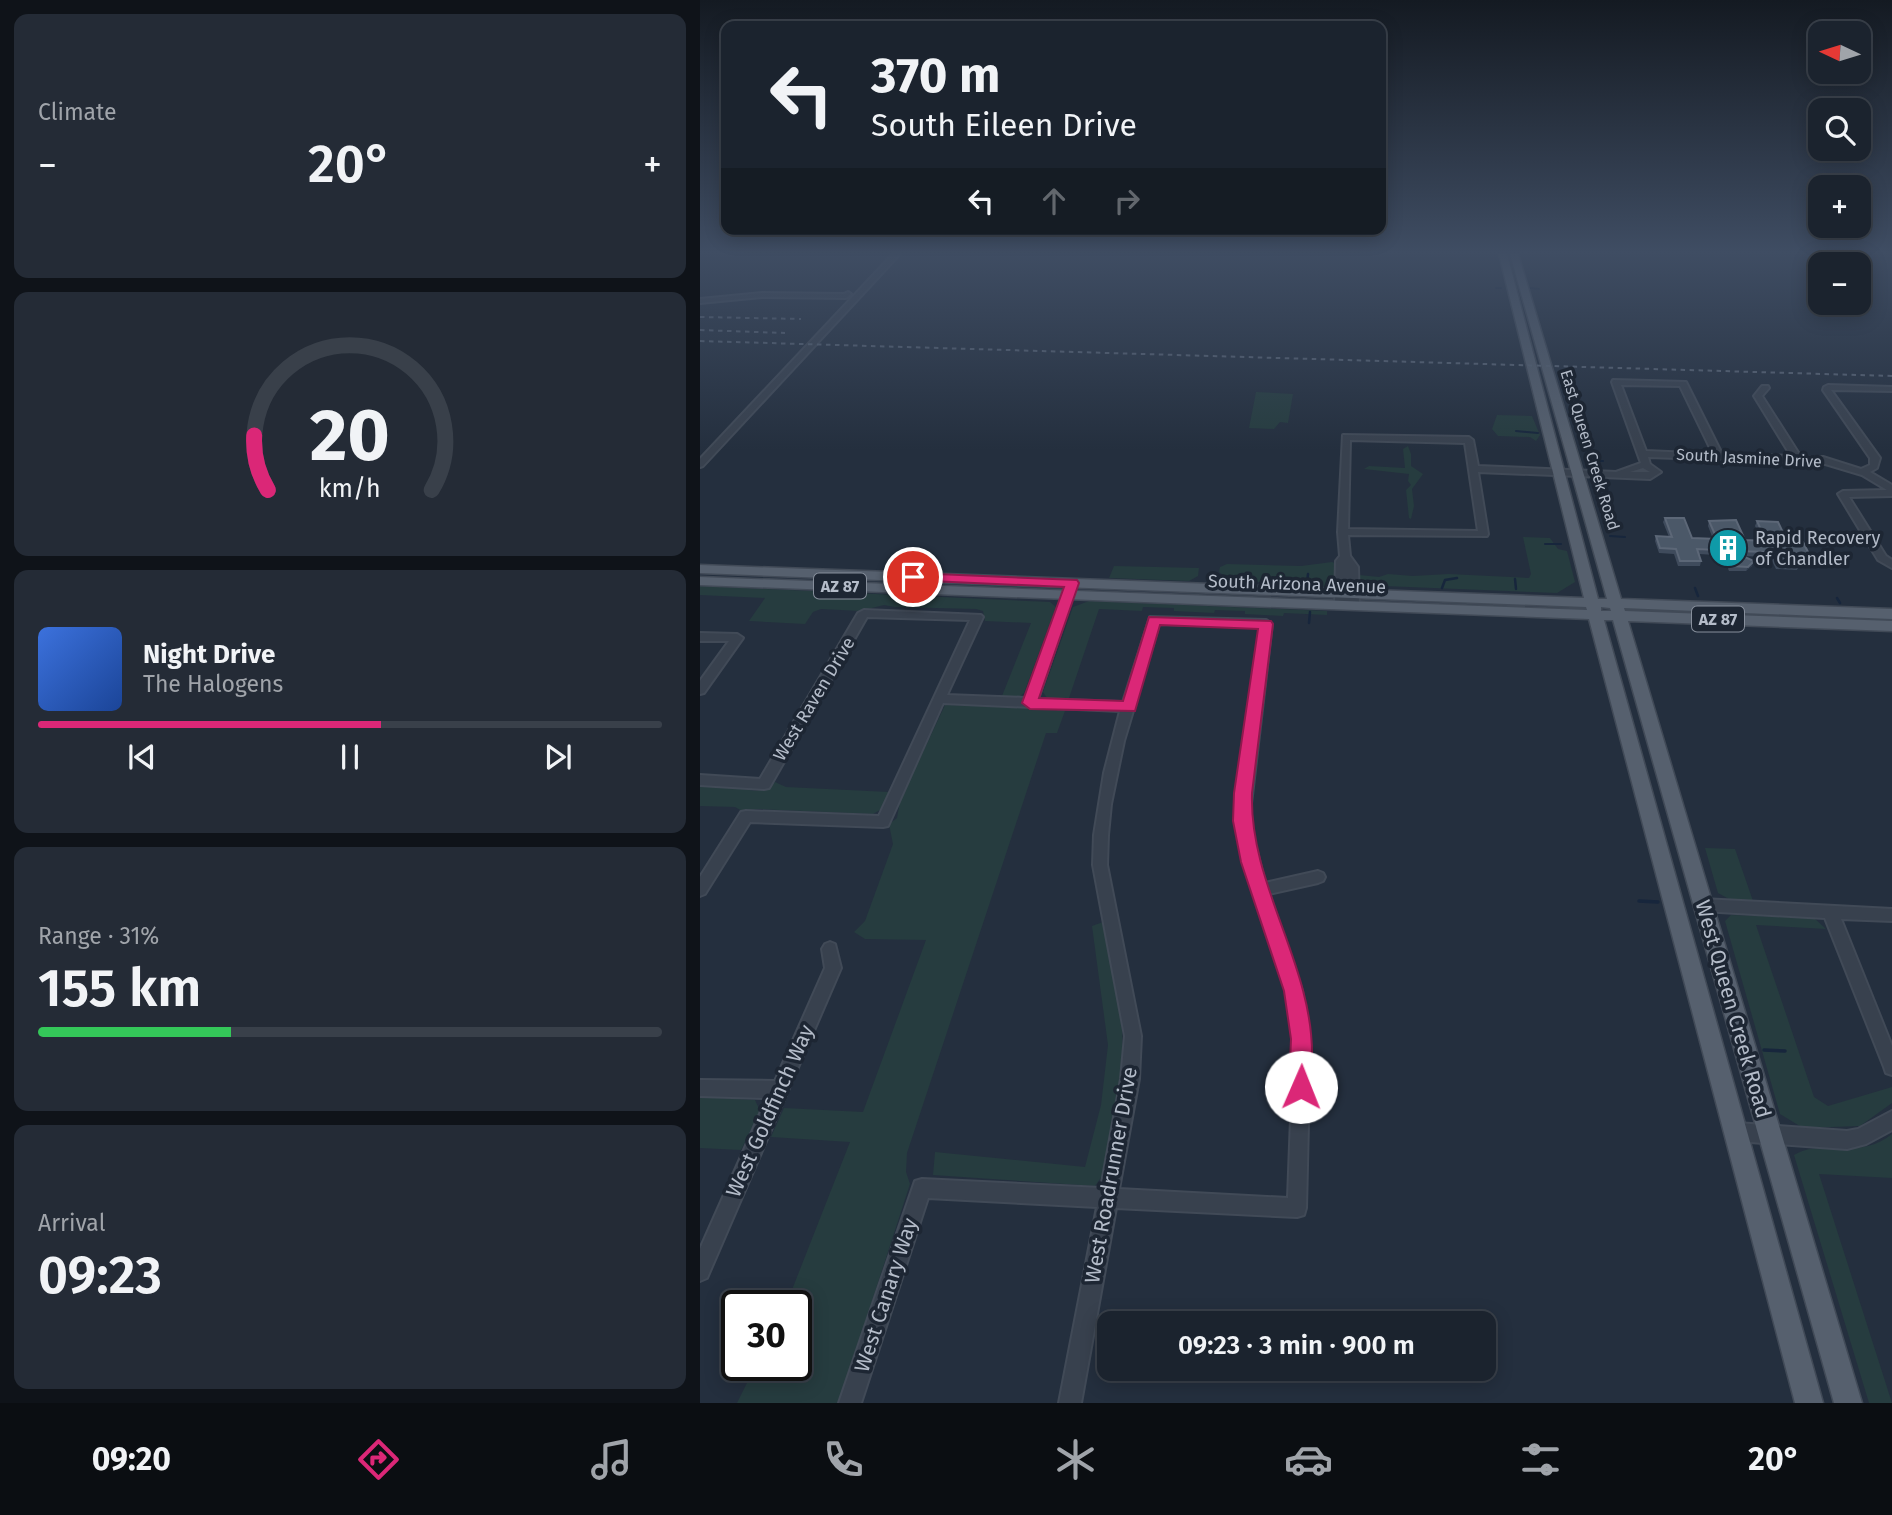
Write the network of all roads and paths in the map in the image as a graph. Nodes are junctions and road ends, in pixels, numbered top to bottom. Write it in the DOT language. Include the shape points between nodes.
graph roads {
  1 [pos="836,319"];
  2 [pos="1520,319"];
  3 [pos="1533,319"];
  4 [pos="1765,388"];
  5 [pos="1892,389"];
  6 [pos="1642,454"];
  7 [pos="1719,456"];
  8 [pos="1797,458"];
  9 [pos="700,464"];
  10 [pos="1474,469"];
  11 [pos="1560,472"];
  12 [pos="1577,472"];
  13 [pos="1862,472"];
  14 [pos="1892,491"];
  15 [pos="1343,532"];
  16 [pos="1890,564"];
  17 [pos="700,569"];
  18 [pos="700,581"];
  19 [pos="1070,589"];
  20 [pos="1347,599"];
  21 [pos="1594,608"];
  22 [pos="1619,609"];
  23 [pos="864,614"];
  24 [pos="1892,614"];
  25 [pos="977,617"];
  26 [pos="1872,619"];
  27 [pos="1892,626"];
  28 [pos="700,637"];
  29 [pos="700,690"];
  30 [pos="938,699"];
  31 [pos="1030,703"];
  32 [pos="1129,707"];
  33 [pos="700,780"];
  34 [pos="707,864"];
  35 [pos="1318,877"];
  36 [pos="700,890"];
  37 [pos="1260,890"];
  38 [pos="1702,905"];
  39 [pos="1831,913"];
  40 [pos="1892,915"];
  41 [pos="830,949"];
  42 [pos="1892,1067"];
  43 [pos="700,1088"];
  44 [pos="779,1090"];
  45 [pos="1892,1121"];
  46 [pos="1737,1132"];
  47 [pos="1769,1134"];
  48 [pos="1107,1199"];
  49 [pos="700,1271"];
  50 [pos="850,1403"];
  51 [pos="1070,1403"];
  52 [pos="1809,1403"];
  53 [pos="1848,1403"];
  1 -- 9 [label="street"];
  2 -- 11 [label="main road, East Queen Creek Road"];
  3 -- 12 [label="main road, East Queen Creek Road"];
  4 -- 8 [label="street" via="1758,396"];
  5 -- 13 [label="street" via="1828,387 1875,458 1874,466"];
  6 -- 7 [label="street, South Jasmine Drive"];
  6 -- 7 [label="street" via="1616,382 1683,384"];
  6 -- 12 [label="street, South Jasmine Drive" via="1654,470 1650,476"];
  7 -- 8 [label="street, South Jasmine Drive"];
  8 -- 13 [label="street, South Jasmine Drive" via="1823,460"];
  10 -- 11 [label="street, South Jasmine Drive"];
  10 -- 15 [label="street" via="1483,534"];
  10 -- 15 [label="street" via="1469,440 1346,437"];
  11 -- 12 [label="street, South Jasmine Drive"];
  11 -- 21 [label="main road, East Queen Creek Road"];
  12 -- 22 [label="main road, East Queen Creek Road"];
  13 -- 14 [label="street, South Jasmine Drive"];
  14 -- 16 [label="street" via="1843,494"];
  15 -- 20 [label="street" via="1345,556 1353,566"];
  17 -- 19 [label="main road, South Arizona Avenue / AZ 87"];
  18 -- 19 [label="main road, South Arizona Avenue / AZ 87"];
  19 -- 20 [label="main road, South Arizona Avenue / AZ 87"];
  19 -- 31 [label="street"];
  20 -- 21 [label="main road, South Arizona Avenue / AZ 87"];
  21 -- 22 [label="main road, South Arizona Avenue / AZ 87"];
  21 -- 46 [label="main road, West Queen Creek Road"];
  22 -- 26 [label="main road, South Arizona Avenue / AZ 87"];
  22 -- 38 [label="main road, West Queen Creek Road"];
  23 -- 25 [label="street"];
  23 -- 33 [label="street, West Raven Drive" via="764,784"];
  24 -- 26 [label="main road, South Arizona Avenue / AZ 87"];
  25 -- 30 [label="street"];
  26 -- 27 [label="main road, South Arizona Avenue / AZ 87"];
  28 -- 29 [label="street" via="737,638"];
  30 -- 31 [label="street"];
  30 -- 34 [label="street" via="883,822 746,816"];
  31 -- 32 [label="street"];
  32 -- 37 [label="street, West Roadrunner Drive" via="1154,620 1266,624 1242,821"];
  32 -- 48 [label="street, West Roadrunner Drive" via="1105,800 1100,841 1100,864 1133,1035 1130,1079"];
  34 -- 36 [label="street"];
  35 -- 37 [label="street"];
  37 -- 48 [label="street" via="1294,991 1302,1039 1297,1208"];
  38 -- 39 [label="street"];
  38 -- 47 [label="main road, West Queen Creek Road"];
  39 -- 40 [label="street"];
  39 -- 42 [label="street"];
  41 -- 44 [label="street, West Goldfinch Way" via="833,968"];
  43 -- 44 [label="street"];
  44 -- 49 [label="street, West Goldfinch Way"];
  45 -- 47 [label="street" via="1847,1140"];
  46 -- 47 [label="street"];
  46 -- 52 [label="main road, West Queen Creek Road"];
  47 -- 53 [label="main road, West Queen Creek Road"];
  48 -- 50 [label="street, West Canary Way" via="922,1188"];
  48 -- 51 [label="street, West Roadrunner Drive"];
}
